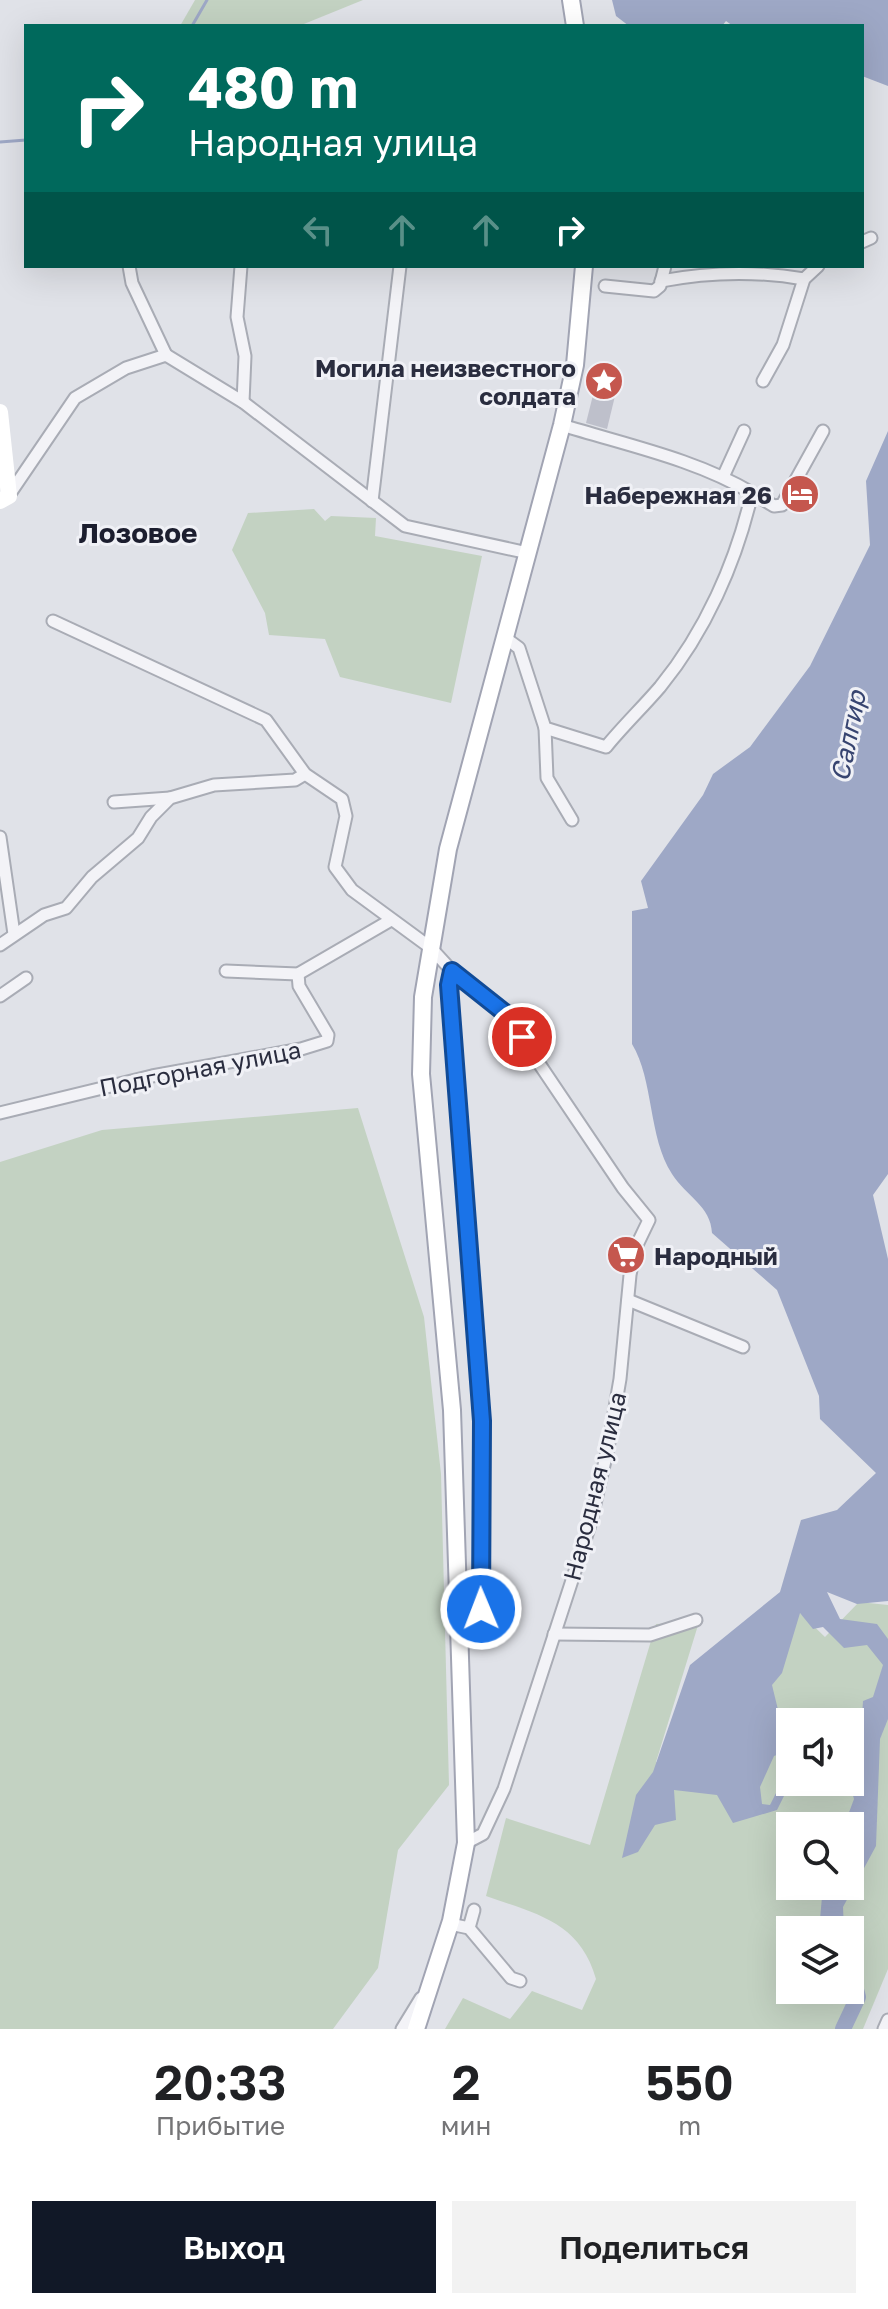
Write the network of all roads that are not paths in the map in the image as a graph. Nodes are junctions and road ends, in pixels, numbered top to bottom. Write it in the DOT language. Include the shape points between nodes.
graph roads {
  1 [pos="571,0"];
  2 [pos="575,24"];
  3 [pos="129,268"];
  4 [pos="241,268"];
  5 [pos="400,268"];
  6 [pos="584,268"];
  7 [pos="664,268"];
  8 [pos="816,268"];
  9 [pos="804,279"];
  10 [pos="661,281"];
  11 [pos="605,286"];
  12 [pos="166,355"];
  13 [pos="763,381"];
  14 [pos="243,402"];
  15 [pos="0,412"];
  16 [pos="562,425"];
  17 [pos="744,431"];
  18 [pos="823,431"];
  19 [pos="723,477"];
  20 [pos="752,493"];
  21 [pos="4,499"];
  22 [pos="372,501"];
  23 [pos="528,553"];
  24 [pos="53,621"];
  25 [pos="504,637"];
  26 [pos="545,728"];
  27 [pos="305,774"];
  28 [pos="170,798"];
  29 [pos="114,802"];
  30 [pos="572,820"];
  31 [pos="0,837"];
  32 [pos="391,920"];
  33 [pos="14,934"];
  34 [pos="0,945"];
  35 [pos="431,948"];
  36 [pos="226,971"];
  37 [pos="452,971"];
  38 [pos="298,974"];
  39 [pos="26,978"];
  40 [pos="0,996"];
  41 [pos="0,1113"];
  42 [pos="628,1300"];
  43 [pos="743,1347"];
  44 [pos="696,1620"];
  45 [pos="460,1625"];
  46 [pos="554,1634"];
  47 [pos="466,1843"];
  48 [pos="474,1910"];
  49 [pos="450,1924"];
  50 [pos="469,1928"];
  51 [pos="520,1981"];
  52 [pos="430,1984"];
  53 [pos="888,2020"];
  54 [pos="402,2029"];
  55 [pos="416,2029"];
  56 [pos="884,2029"];
  1 -- 2 [label="main road"];
  3 -- 12 [label="street"];
  4 -- 14 [label="street" via="237,317 245,356"];
  5 -- 22 [label="street"];
  6 -- 16 [label="main road" via="575,365"];
  7 -- 10 [label="street"];
  8 -- 9 [label="street"];
  9 -- 10 [label="street" via="772,273"];
  9 -- 13 [label="street" via="783,345"];
  10 -- 11 [label="street" via="654,291"];
  12 -- 14 [label="street"];
  12 -- 21 [label="street" via="126,368 75,398"];
  14 -- 22 [label="street"];
  15 -- 21 [label="main road"];
  16 -- 19 [label="street"];
  16 -- 23 [label="main road"];
  17 -- 19 [label="street"];
  18 -- 20 [label="street" via="782,505"];
  19 -- 20 [label="street"];
  20 -- 26 [label="street" via="720,590 699,632 659,688 606,747"];
  22 -- 23 [label="street" via="405,526"];
  23 -- 25 [label="main road"];
  24 -- 27 [label="street" via="266,720"];
  25 -- 26 [label="street" via="519,648"];
  25 -- 35 [label="main road" via="448,849"];
  26 -- 30 [label="street" via="547,778"];
  27 -- 28 [label="street" via="295,780 214,785"];
  27 -- 32 [label="street, Народная улица" via="342,799 346,808 335,867 352,890"];
  28 -- 29 [label="street"];
  28 -- 33 [label="street" via="138,838 92,877 66,908"];
  31 -- 33 [label="street"];
  32 -- 35 [label="street, Народная улица"];
  32 -- 38 [label="street"];
  33 -- 34 [label="street"];
  35 -- 37 [label="street, Народная улица"];
  35 -- 45 [label="main road" via="423,997 421,1074 452,1410"];
  36 -- 38 [label="street"];
  37 -- 42 [label="street, Народная улица" via="505,1013 649,1220 635,1249"];
  37 -- 45 [label="street" via="482,1421 481,1609"];
  38 -- 41 [label="street, Подгорная улица" via="327,1041"];
  39 -- 40 [label="street"];
  42 -- 43 [label="street"];
  42 -- 46 [label="street, Народная улица" via="608,1448 590,1525"];
  44 -- 46 [label="street" via="650,1635"];
  45 -- 47 [label="main road"];
  46 -- 47 [label="street, Народная улица" via="504,1789 483,1834"];
  47 -- 49 [label="main road"];
  48 -- 50 [label="street"];
  49 -- 50 [label="street"];
  49 -- 52 [label="main road"];
  50 -- 51 [label="street" via="511,1978"];
  52 -- 54 [label="street"];
  52 -- 55 [label="main road"];
  53 -- 56 [label="street"];
}
